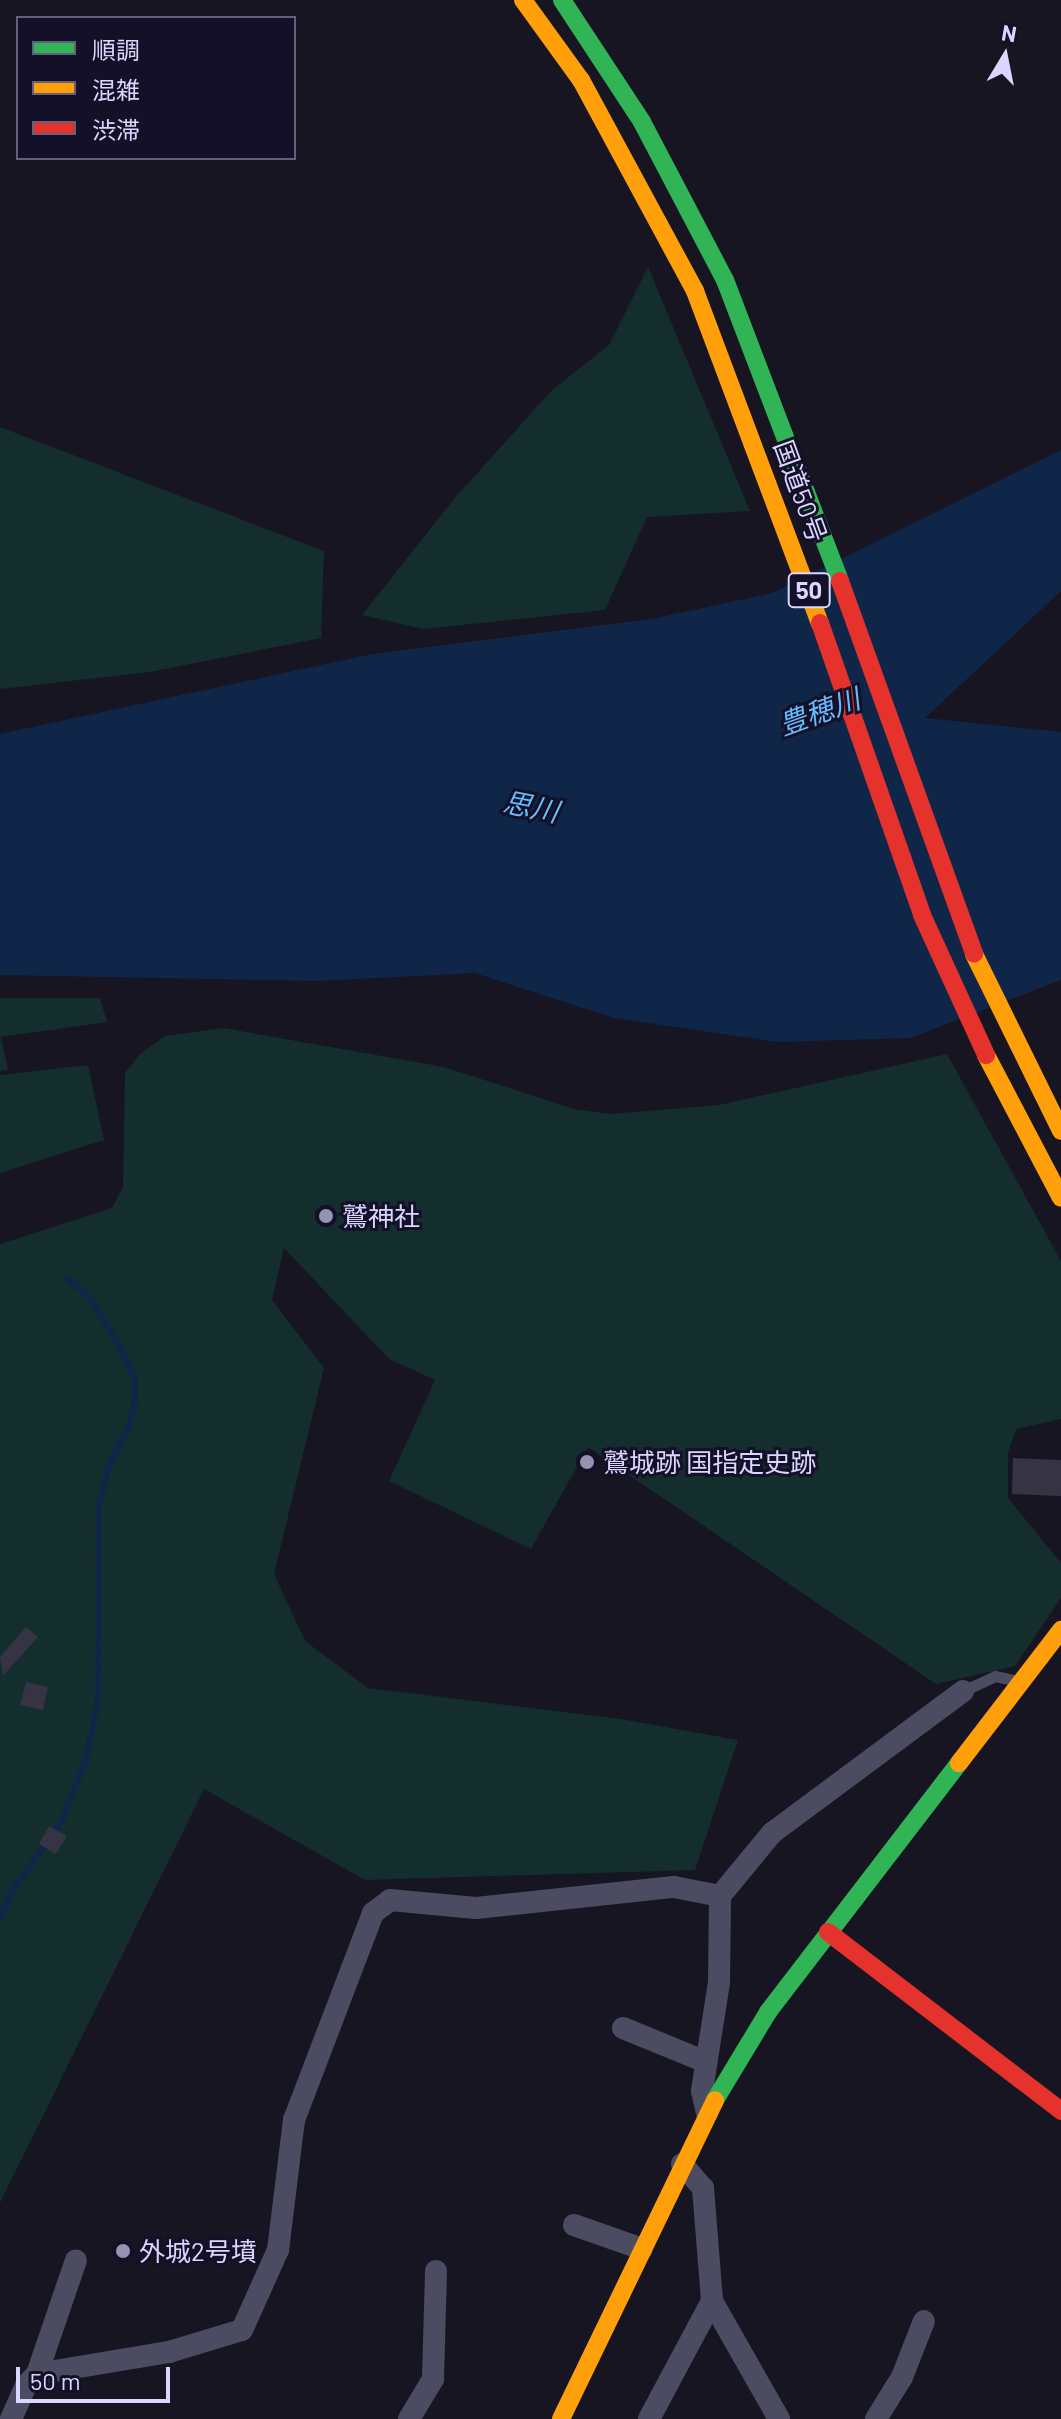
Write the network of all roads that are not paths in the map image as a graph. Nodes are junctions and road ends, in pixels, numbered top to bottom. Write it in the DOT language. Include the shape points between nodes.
graph roads {
  1 [pos="523,0"];
  2 [pos="562,0"];
  3 [pos="1061,1131"];
  4 [pos="1061,1198"];
  5 [pos="1061,1630"];
  6 [pos="1023,1682"];
  7 [pos="963,1691"];
  8 [pos="720,1896"];
  9 [pos="828,1932"];
  10 [pos="623,2028"];
  11 [pos="706,2062"];
  12 [pos="1061,2111"];
  13 [pos="707,2113"];
  14 [pos="682,2164"];
  15 [pos="574,2225"];
  16 [pos="642,2249"];
  17 [pos="76,2260"];
  18 [pos="436,2271"];
  19 [pos="712,2301"];
  20 [pos="924,2321"];
  21 [pos="37,2374"];
  22 [pos="11,2419"];
  23 [pos="409,2419"];
  24 [pos="561,2419"];
  25 [pos="649,2419"];
  26 [pos="779,2419"];
  27 [pos="876,2419"];
  1 -- 4 [label="main road, 国道50号 / 50" via="581,80 695,291 777,499 922,915 999,1085"];
  2 -- 3 [label="main road, 国道50号 / 50" via="642,122 725,280 808,490 952,904 1001,1017"];
  5 -- 6 [label="main road"];
  6 -- 7 [label="lane" via="995,1676"];
  6 -- 9 [label="main road"];
  7 -- 8 [label="street" via="772,1833"];
  8 -- 11 [label="street" via="719,1982"];
  8 -- 21 [label="street" via="674,1887 476,1908 390,1900 373,1913 294,2120 278,2250 242,2330 169,2352"];
  9 -- 12 [label="main road"];
  9 -- 13 [label="main road" via="768,2012"];
  10 -- 11 [label="street"];
  11 -- 13 [label="street" via="702,2091"];
  13 -- 14 [label="main road"];
  14 -- 16 [label="main road"];
  14 -- 19 [label="street" via="703,2188"];
  15 -- 16 [label="street"];
  16 -- 24 [label="main road"];
  17 -- 21 [label="street"];
  18 -- 23 [label="street" via="433,2379"];
  19 -- 25 [label="street"];
  19 -- 26 [label="street"];
  20 -- 27 [label="street" via="902,2377"];
  21 -- 22 [label="street" via="26,2385"];
}
